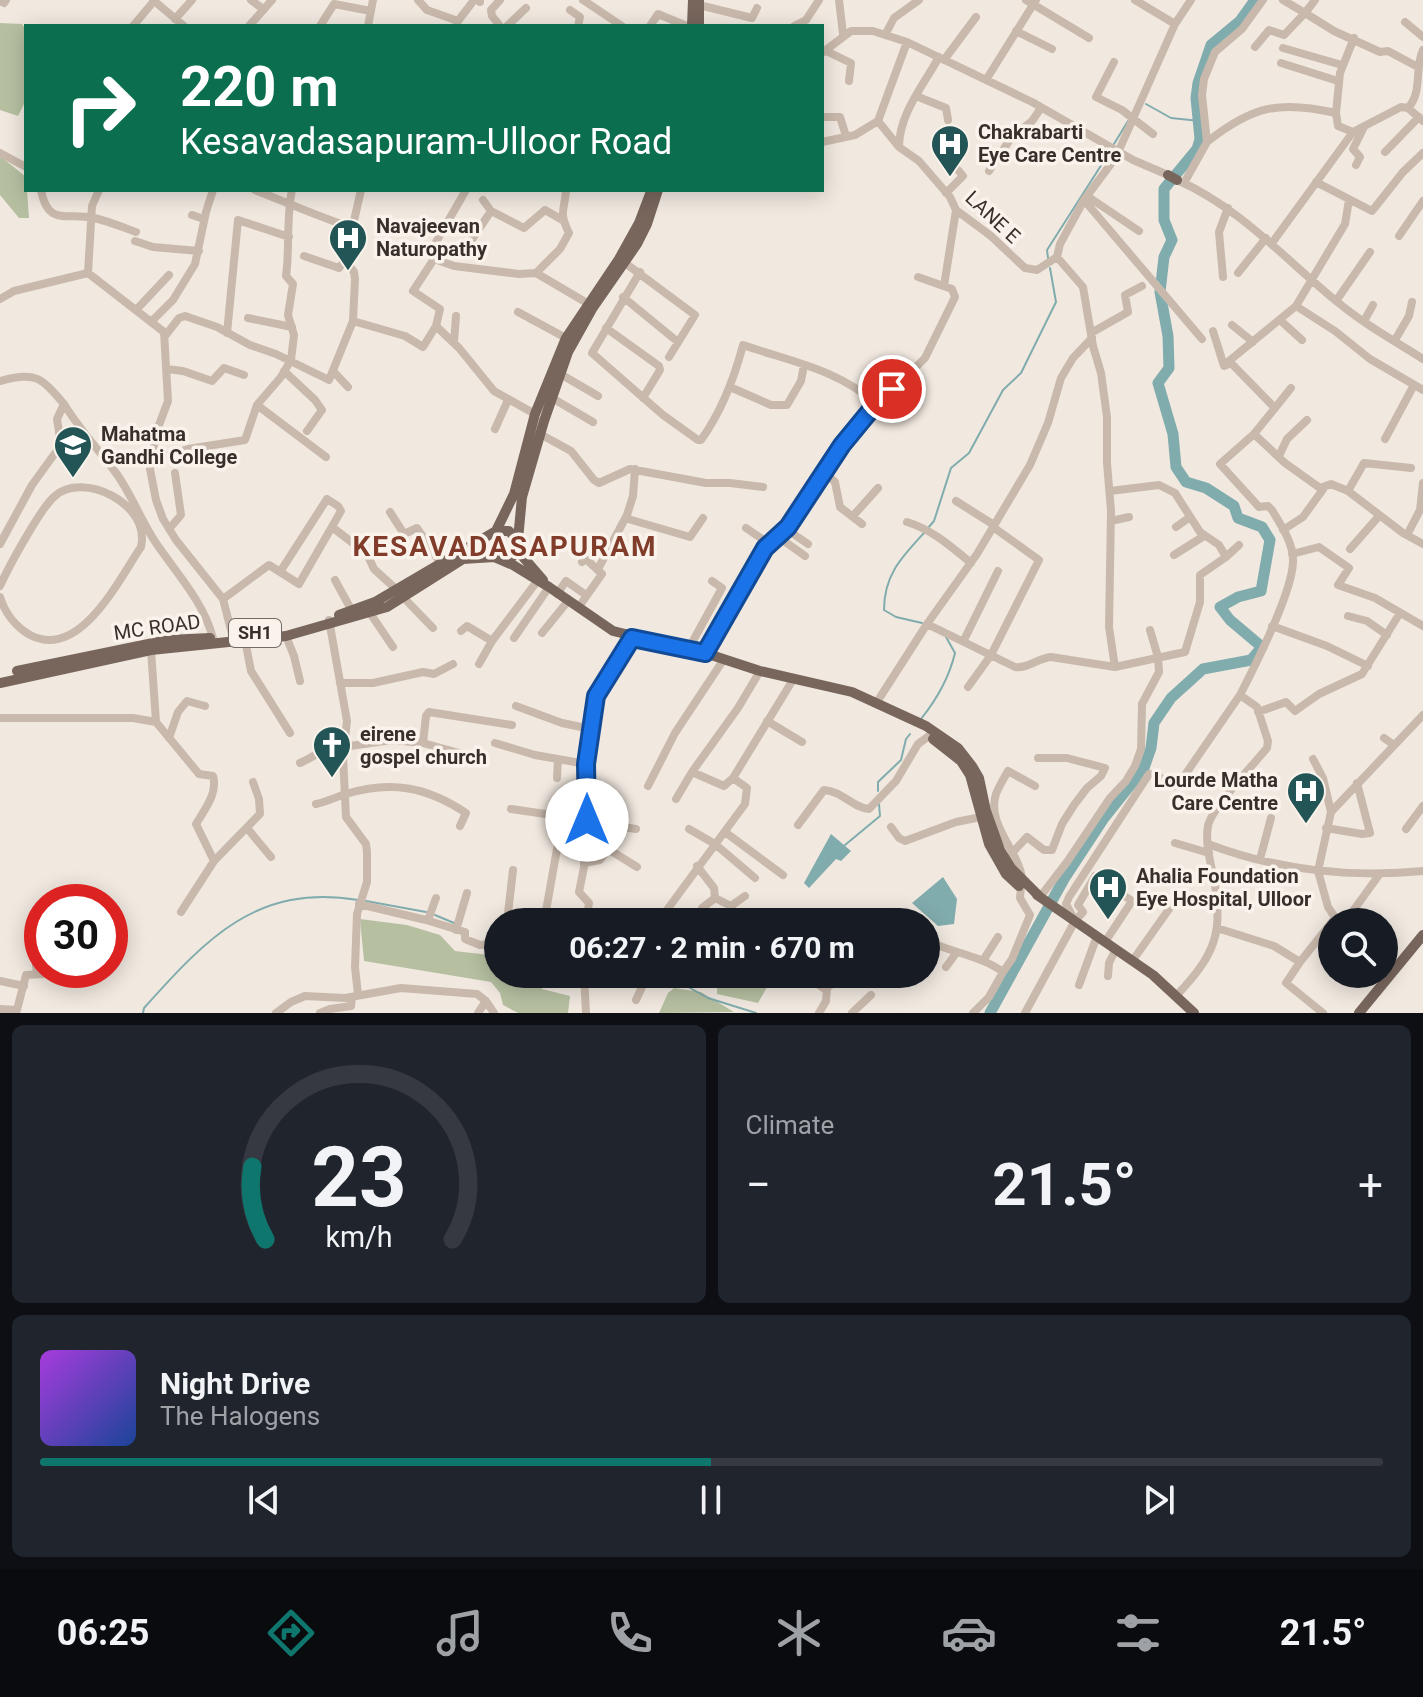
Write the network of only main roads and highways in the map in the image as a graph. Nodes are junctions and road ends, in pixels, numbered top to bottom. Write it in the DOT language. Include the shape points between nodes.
graph roads {
  1 [pos="697,2"];
  2 [pos="691,24"];
  3 [pos="699,24"];
  4 [pos="651,192"];
  5 [pos="657,192"];
  6 [pos="634,242"];
  7 [pos="518,496"];
  8 [pos="493,533"];
  9 [pos="517,546"];
  10 [pos="499,558"];
  11 [pos="553,590"];
  12 [pos="400,593"];
  13 [pos="329,622"];
  14 [pos="237,639"];
  15 [pos="0,676"];
  16 [pos="0,683"];
  17 [pos="906,718"];
  18 [pos="1022,884"];
  19 [pos="1423,925"];
  20 [pos="1423,935"];
  21 [pos="1398,953"];
  22 [pos="1370,988"];
  23 [pos="1194,1013"];
  24 [pos="1350,1013"];
  25 [pos="1359,1013"];
  1 -- 2 [label="main road"];
  1 -- 3 [label="main road"];
  4 -- 6 [label="main road"];
  5 -- 6 [label="main road" via="647,224"];
  6 -- 7 [label="main road" via="577,333"];
  6 -- 7 [label="main road" via="566,338 535,414"];
  7 -- 8 [label="main road"];
  7 -- 9 [label="main road"];
  8 -- 9 [label="main road" via="509,531"];
  8 -- 10 [label="main road" via="488,548"];
  8 -- 12 [label="main road, MC ROAD / SH1"];
  9 -- 10 [label="main road" via="512,557"];
  9 -- 11 [label="main road"];
  10 -- 11 [label="main road"];
  10 -- 12 [label="main road, MC ROAD / SH1" via="463,559"];
  11 -- 17 [label="main road" via="632,638 852,692"];
  12 -- 13 [label="main road, MC ROAD / SH1"];
  12 -- 13 [label="main road, MC ROAD / SH1" via="370,613"];
  13 -- 14 [label="main road, MC ROAD / SH1"];
  13 -- 14 [label="main road, MC ROAD / SH1" via="286,636"];
  14 -- 15 [label="main road, MC ROAD / SH1" via="168,640"];
  14 -- 16 [label="main road, MC ROAD / SH1" via="151,650"];
  17 -- 18 [label="main road" via="952,753 970,775 985,835 1006,874"];
  17 -- 18 [label="main road" via="965,755 979,778 1000,850"];
  18 -- 23 [label="main road" via="1133,960"];
  19 -- 21 [label="main road"];
  20 -- 25 [label="main road"];
  22 -- 24 [label="main road"];
}
